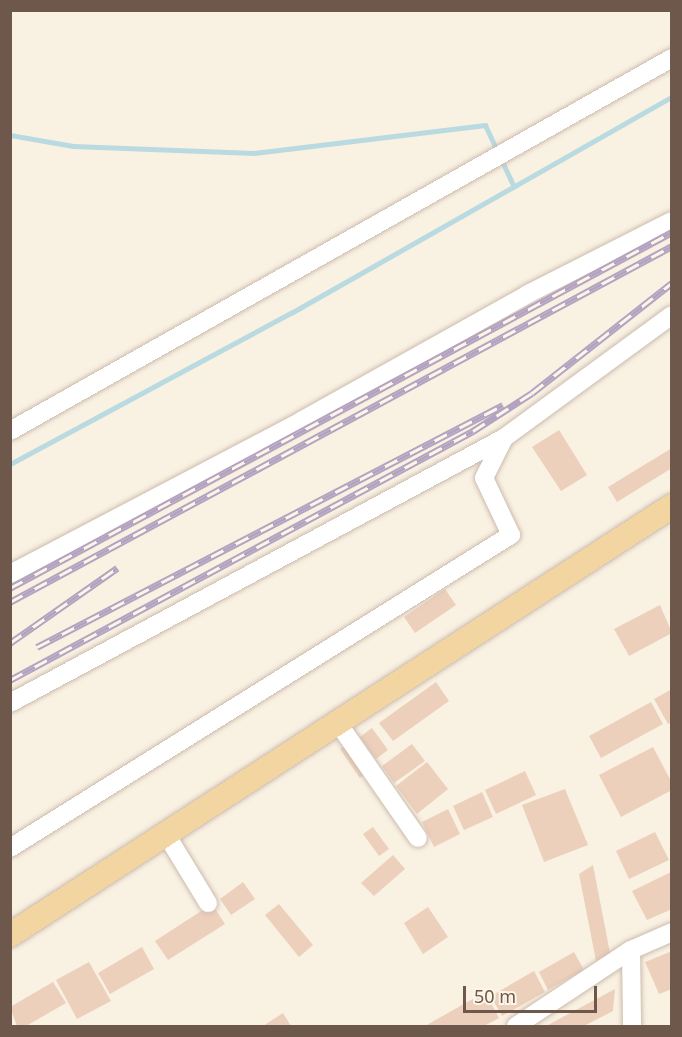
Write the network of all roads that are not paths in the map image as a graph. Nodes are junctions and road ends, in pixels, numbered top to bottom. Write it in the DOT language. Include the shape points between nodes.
graph roads {
  1 [pos="672,58"];
  2 [pos="672,221"];
  3 [pos="672,315"];
  4 [pos="10,431"];
  5 [pos="504,438"];
  6 [pos="672,506"];
  7 [pos="10,574"];
  8 [pos="10,703"];
  9 [pos="338,723"];
  10 [pos="166,834"];
  11 [pos="418,838"];
  12 [pos="10,848"];
  13 [pos="208,903"];
  14 [pos="672,932"];
  15 [pos="10,935"];
  16 [pos="632,950"];
  17 [pos="516,1026"];
  18 [pos="632,1026"];
  1 -- 4 [label="street"];
  2 -- 7 [label="street" via="528,294 301,421"];
  3 -- 5 [label="street"];
  5 -- 8 [label="street"];
  5 -- 12 [label="street" via="484,478 511,535"];
  6 -- 9 [label="main road"];
  9 -- 10 [label="main road"];
  9 -- 11 [label="street"];
  10 -- 13 [label="street"];
  10 -- 15 [label="main road"];
  14 -- 16 [label="street"];
  16 -- 17 [label="street"];
  16 -- 18 [label="street"];
}
